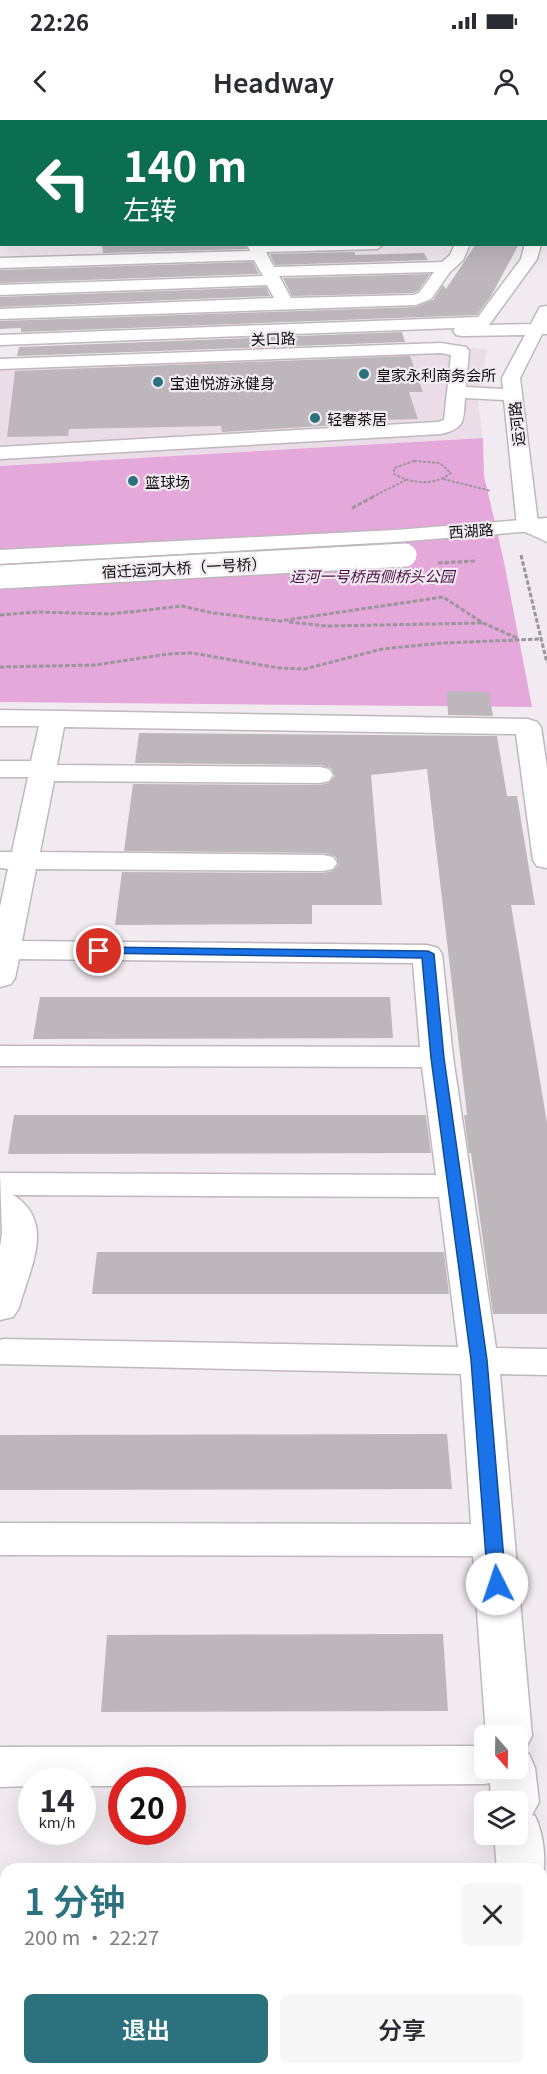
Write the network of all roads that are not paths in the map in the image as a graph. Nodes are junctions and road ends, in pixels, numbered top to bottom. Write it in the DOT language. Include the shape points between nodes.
graph roads {
  1 [pos="329,246"];
  2 [pos="462,246"];
  3 [pos="532,246"];
  4 [pos="256,249"];
  5 [pos="0,263"];
  6 [pos="446,267"];
  7 [pos="271,276"];
  8 [pos="0,290"];
  9 [pos="285,303"];
  10 [pos="547,310"];
  11 [pos="0,314"];
  12 [pos="483,322"];
  13 [pos="543,329"];
  14 [pos="0,340"];
  15 [pos="0,348"];
  16 [pos="0,364"];
  17 [pos="456,392"];
  18 [pos="513,395"];
  19 [pos="0,453"];
  20 [pos="537,525"];
  21 [pos="547,536"];
  22 [pos="547,544"];
  23 [pos="400,545"];
  24 [pos="0,557"];
  25 [pos="0,577"];
  26 [pos="0,718"];
  27 [pos="52,719"];
  28 [pos="0,769"];
  29 [pos="42,771"];
  30 [pos="320,775"];
  31 [pos="12,860"];
  32 [pos="547,860"];
  33 [pos="323,863"];
  34 [pos="2,959"];
  35 [pos="0,1056"];
  36 [pos="437,1058"];
  37 [pos="0,1184"];
  38 [pos="454,1186"];
  39 [pos="0,1202"];
  40 [pos="0,1308"];
  41 [pos="1,1347"];
  42 [pos="479,1360"];
  43 [pos="547,1362"];
  44 [pos="0,1539"];
  45 [pos="493,1540"];
  46 [pos="508,1725"];
  47 [pos="474,1765"];
  48 [pos="0,1767"];
  49 [pos="519,1845"];
  50 [pos="521,1863"];
  1 -- 4 [label="street"];
  2 -- 6 [label="street"];
  3 -- 12 [label="street" via="529,259"];
  4 -- 5 [label="street"];
  4 -- 7 [label="street"];
  6 -- 7 [label="street"];
  6 -- 9 [label="street" via="425,296 416,300"];
  7 -- 8 [label="street"];
  7 -- 9 [label="street"];
  9 -- 11 [label="street"];
  10 -- 13 [label="street, 运河路"];
  12 -- 13 [label="street"];
  12 -- 14 [label="street"];
  13 -- 15 [label="street, 关口路"];
  13 -- 18 [label="street, 运河路" via="511,378"];
  16 -- 17 [label="street" via="441,348 460,351"];
  17 -- 18 [label="street"];
  17 -- 19 [label="street" via="453,423 441,428"];
  18 -- 20 [label="street, 运河路"];
  20 -- 21 [label="street"];
  20 -- 23 [label="street, 西湖路"];
  22 -- 23 [label="street, 西湖路"];
  23 -- 24 [label="street, 宿迁运河大桥（一号桥）"];
  23 -- 25 [label="street, 宿迁运河大桥（一号桥）, bridge"];
  26 -- 27 [label="street"];
  27 -- 29 [label="street"];
  27 -- 32 [label="street" via="528,727"];
  28 -- 29 [label="street"];
  29 -- 30 [label="street"];
  29 -- 31 [label="street"];
  31 -- 33 [label="street"];
  31 -- 34 [label="street"];
  34 -- 36 [label="street" via="428,954"];
  35 -- 36 [label="street"];
  36 -- 38 [label="street"];
  37 -- 38 [label="street"];
  38 -- 42 [label="street"];
  39 -- 40 [label="street" via="14,1211 20,1225"];
  41 -- 42 [label="street"];
  42 -- 43 [label="street"];
  42 -- 45 [label="street"];
  44 -- 45 [label="street"];
  45 -- 46 [label="street"];
  47 -- 48 [label="street"];
  49 -- 50 [label="street"];
}
